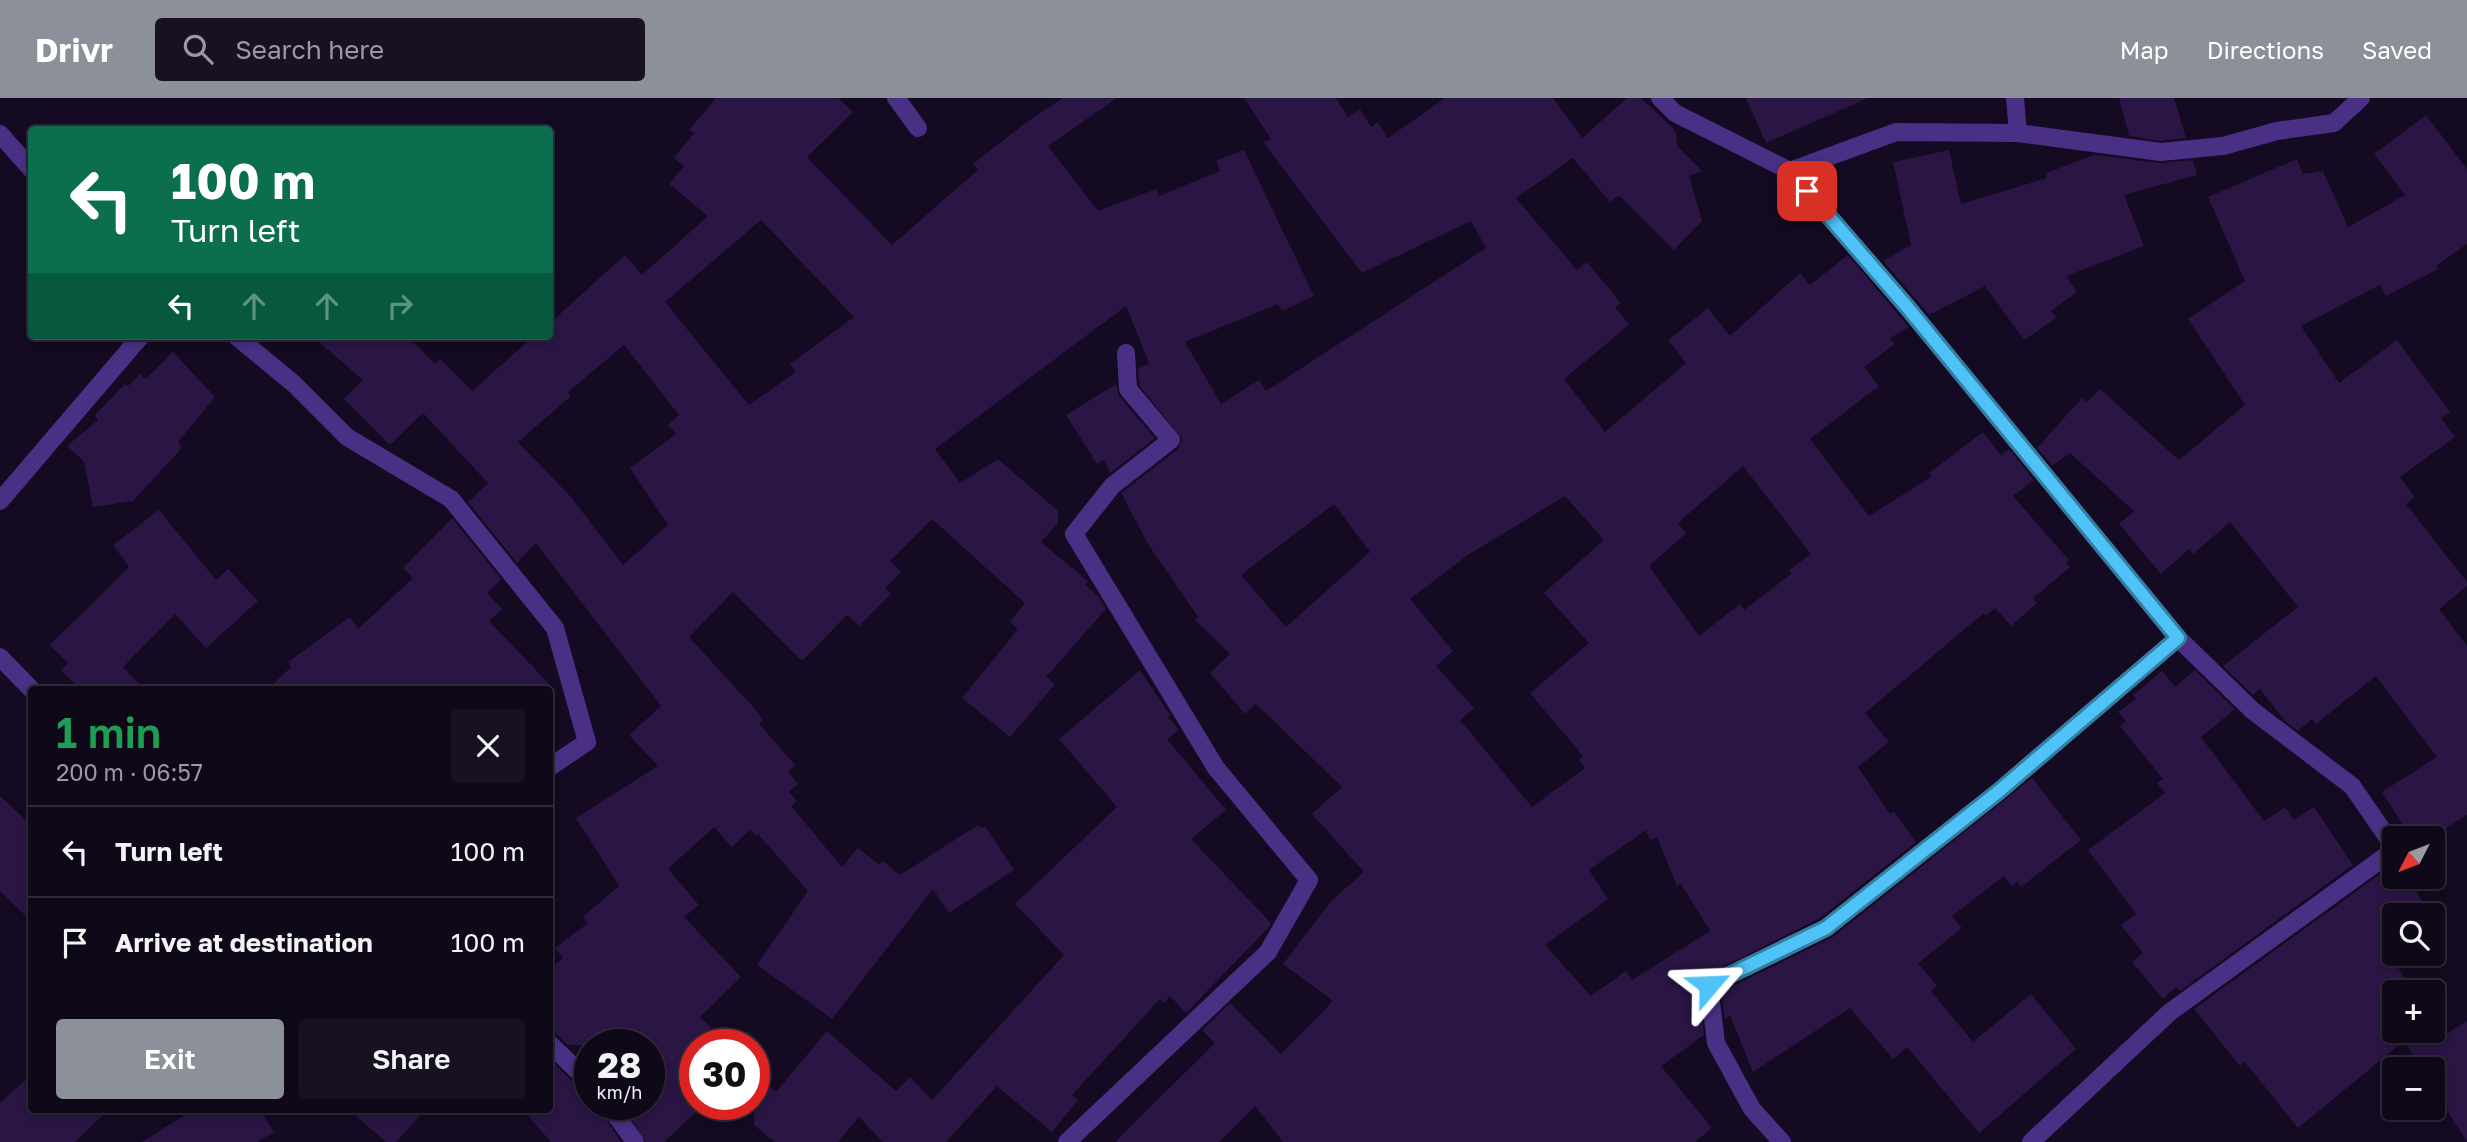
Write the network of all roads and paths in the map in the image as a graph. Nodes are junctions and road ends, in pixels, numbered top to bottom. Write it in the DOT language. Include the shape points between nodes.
graph roads {
  1 [pos="896,98"];
  2 [pos="1660,98"];
  3 [pos="2015,98"];
  4 [pos="2361,98"];
  5 [pos="918,128"];
  6 [pos="2018,133"];
  7 [pos="0,134"];
  8 [pos="28,166"];
  9 [pos="1790,171"];
  10 [pos="138,340"];
  11 [pos="241,340"];
  12 [pos="1126,353"];
  13 [pos="0,501"];
  14 [pos="2178,638"];
  15 [pos="0,657"];
  16 [pos="28,686"];
  17 [pos="553,765"];
  18 [pos="2382,831"];
  19 [pos="2382,858"];
  20 [pos="553,1047"];
  21 [pos="574,1067"];
  22 [pos="619,1120"];
  23 [pos="635,1142"];
  24 [pos="1067,1142"];
  25 [pos="1783,1142"];
  26 [pos="2031,1142"];
  1 -- 5 [label="street"];
  2 -- 9 [label="street" via="1675,113"];
  3 -- 6 [label="street"];
  4 -- 6 [label="street" via="2334,123 2277,131 2223,146 2161,152"];
  6 -- 9 [label="street" via="1896,132"];
  7 -- 8 [label="street"];
  9 -- 14 [label="street"];
  10 -- 13 [label="street"];
  11 -- 17 [label="street" via="347,437 451,499 555,628 587,742"];
  12 -- 24 [label="street" via="1128,389 1171,440 1112,486 1074,534 1216,768 1309,880 1268,952"];
  14 -- 18 [label="street" via="2253,711 2351,786"];
  14 -- 25 [label="street" via="1998,792 1826,928 1709,985 1716,1043 1752,1110"];
  15 -- 16 [label="street"];
  19 -- 26 [label="street" via="2170,1012"];
  20 -- 21 [label="street"];
  22 -- 23 [label="street"];
}
